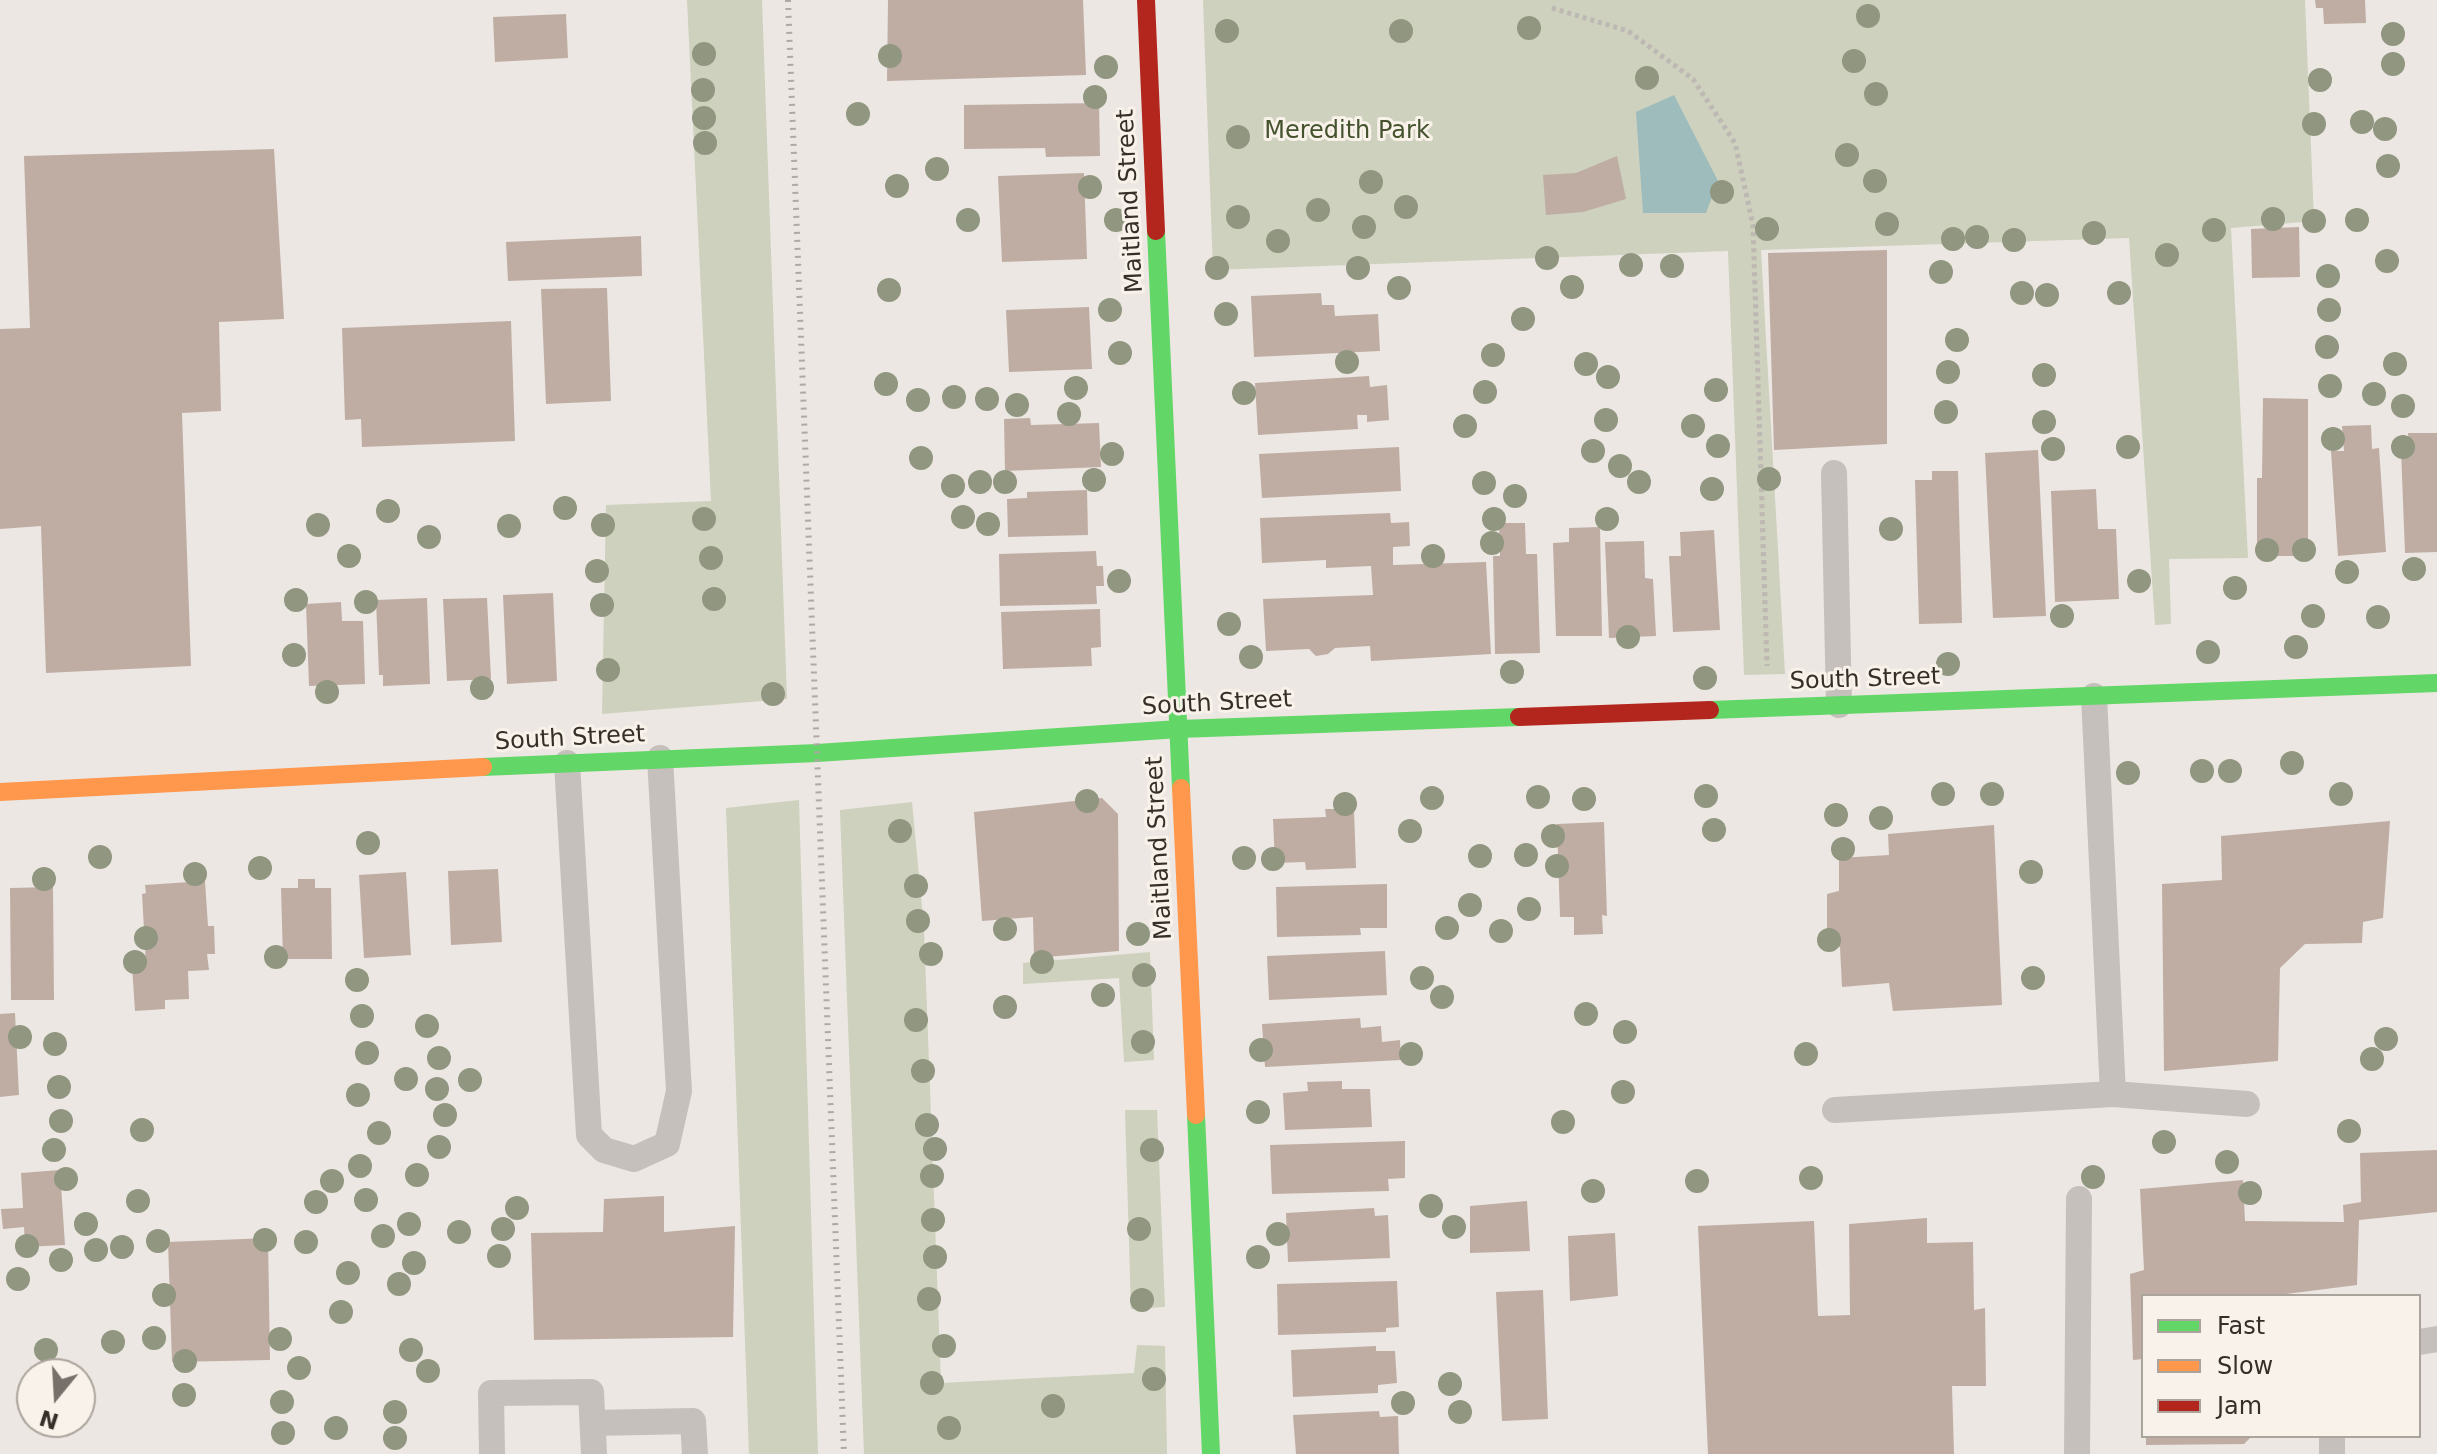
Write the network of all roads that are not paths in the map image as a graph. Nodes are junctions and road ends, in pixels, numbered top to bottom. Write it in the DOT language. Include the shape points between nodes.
graph roads {
  1 [pos="1146,0"];
  2 [pos="1834,473"];
  3 [pos="2437,683"];
  4 [pos="2094,696"];
  5 [pos="1839,705"];
  6 [pos="1179,729"];
  7 [pos="660,758"];
  8 [pos="567,763"];
  9 [pos="0,792"];
  10 [pos="2113,1094"];
  11 [pos="2247,1104"];
  12 [pos="1835,1110"];
  13 [pos="2079,1199"];
  14 [pos="593,1423"];
  15 [pos="492,1454"];
  16 [pos="594,1454"];
  17 [pos="695,1454"];
  18 [pos="1211,1454"];
  19 [pos="2077,1454"];
  1 -- 6 [label="street, Maitland Street"];
  2 -- 5 [label="lane"];
  3 -- 4 [label="street, South Street"];
  4 -- 5 [label="street, South Street"];
  4 -- 10 [label="lane"];
  5 -- 6 [label="street, South Street"];
  6 -- 7 [label="street, South Street"];
  6 -- 18 [label="street, Maitland Street"];
  7 -- 8 [label="street, South Street"];
  7 -- 8 [label="lane" via="679,1091 667,1144 634,1159 604,1150 589,1135"];
  8 -- 9 [label="street, South Street"];
  10 -- 11 [label="lane"];
  10 -- 12 [label="lane"];
  13 -- 19 [label="lane"];
  14 -- 15 [label="lane" via="591,1392 491,1393"];
  14 -- 16 [label="lane"];
  14 -- 17 [label="lane" via="693,1421"];
}
